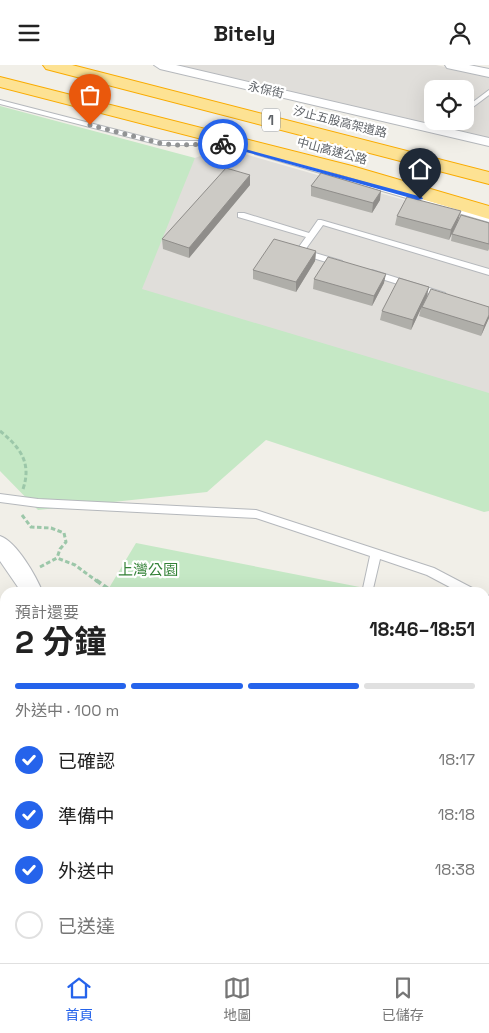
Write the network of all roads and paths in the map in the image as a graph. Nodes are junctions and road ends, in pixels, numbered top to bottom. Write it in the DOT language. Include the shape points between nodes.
graph roads {
  1 [pos="52,65"];
  2 [pos="104,65"];
  3 [pos="160,65"];
  4 [pos="450,65"];
  5 [pos="0,66"];
  6 [pos="489,73"];
  7 [pos="0,82"];
  8 [pos="489,92"];
  9 [pos="0,102"];
  10 [pos="474,104"];
  11 [pos="21,106"];
  12 [pos="0,107"];
  13 [pos="424,127"];
  14 [pos="439,130"];
  15 [pos="489,142"];
  16 [pos="489,160"];
  17 [pos="375,163"];
  18 [pos="489,178"];
  19 [pos="489,193"];
  20 [pos="489,204"];
  21 [pos="489,213"];
  22 [pos="242,215"];
  23 [pos="489,220"];
  24 [pos="311,237"];
  25 [pos="348,265"];
  26 [pos="366,271"];
  27 [pos="489,272"];
  28 [pos="451,298"];
  29 [pos="0,431"];
  30 [pos="0,498"];
  31 [pos="18,500"];
  32 [pos="0,545"];
  33 [pos="376,554"];
  34 [pos="57,558"];
  35 [pos="29,585"];
  36 [pos="107,587"];
  37 [pos="368,587"];
  38 [pos="461,587"];
  1 -- 18 [label="highway, 中山高速公路 / 1"];
  2 -- 16 [label="highway, 汐止五股高架道路 / 1"];
  3 -- 13 [label="street, 永保街"];
  4 -- 6 [label="street"];
  5 -- 17 [label="highway, 中山高速公路 / 1"];
  7 -- 21 [label="highway, 1" via="345,170"];
  8 -- 10 [label="lane"];
  9 -- 11 [label="lane"];
  11 -- 12 [label="lane"];
  11 -- 23 [label="lane" via="160,143 228,145"];
  14 -- 15 [label="street, 永保街"];
  17 -- 19 [label="highway, 中山高速公路 / 1"];
  17 -- 20 [label="highway" via="410,179"];
  22 -- 24 [label="lane"];
  24 -- 25 [label="lane" via="300,251"];
  24 -- 27 [label="lane" via="321,221"];
  26 -- 28 [label="lane"];
  29 -- 31 [label="path" via="27,459 27,481"];
  30 -- 31 [label="lane"];
  31 -- 33 [label="lane" via="256,514"];
  31 -- 34 [label="path" via="16,505 32,527 51,528 64,533 66,542"];
  32 -- 35 [label="street"];
  33 -- 37 [label="lane"];
  33 -- 38 [label="lane" via="430,571"];
  34 -- 35 [label="path" via="48,561"];
  34 -- 36 [label="path" via="82,567"];
}
